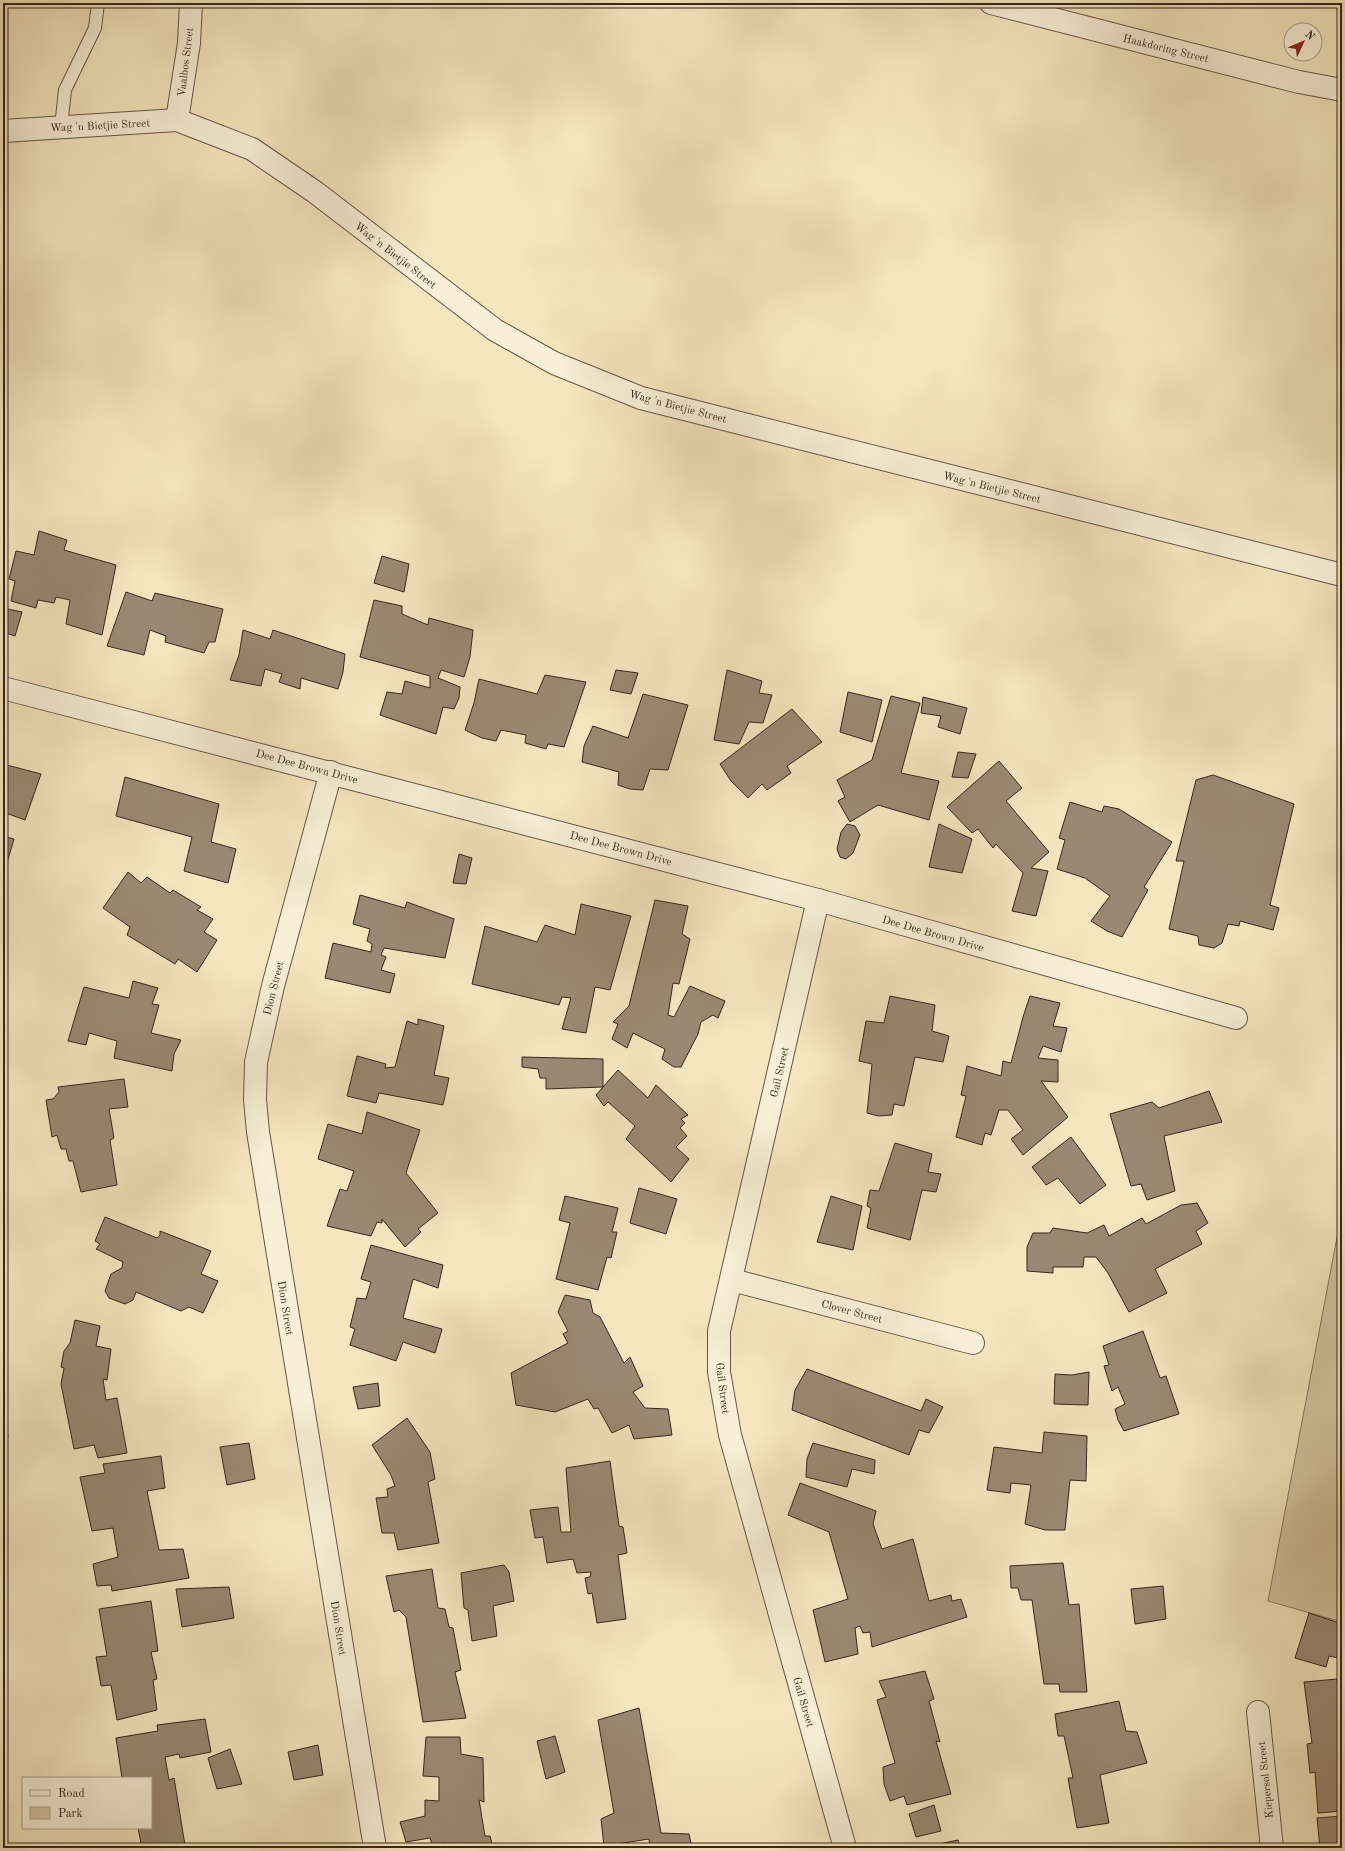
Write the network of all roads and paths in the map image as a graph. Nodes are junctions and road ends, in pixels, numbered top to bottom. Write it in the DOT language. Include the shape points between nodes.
graph roads {
  1 [pos="98,3"];
  2 [pos="192,3"];
  3 [pos="991,3"];
  4 [pos="1342,90"];
  5 [pos="177,120"];
  6 [pos="61,127"];
  7 [pos="3,130"];
  8 [pos="1342,575"];
  9 [pos="3,688"];
  10 [pos="331,772"];
  11 [pos="818,900"];
  12 [pos="1236,1018"];
  13 [pos="732,1280"];
  14 [pos="973,1343"];
  15 [pos="1258,1712"];
  16 [pos="375,1848"];
  17 [pos="845,1848"];
  18 [pos="1272,1848"];
  1 -- 6 [label="lane" via="95,28 65,90"];
  2 -- 5 [label="street, Vaalbos Street" via="189,43"];
  3 -- 4 [label="street, Haakdoring Street" via="1291,80"];
  5 -- 6 [label="street, Wag 'n Bietjie Street"];
  5 -- 8 [label="street, Wag 'n Bietjie Street" via="252,149 315,192 495,330 554,363 641,398"];
  6 -- 7 [label="street, Wag 'n Bietjie Street"];
  9 -- 10 [label="street, Dee Dee Brown Drive"];
  10 -- 11 [label="street, Dee Dee Brown Drive"];
  10 -- 16 [label="street, Dion Street" via="273,986 256,1062 255,1100 259,1140"];
  11 -- 12 [label="street, Dee Dee Brown Drive"];
  11 -- 13 [label="street, Gail Street"];
  13 -- 14 [label="street, Clover Street"];
  13 -- 17 [label="street, Gail Street" via="719,1331 719,1372 730,1435"];
  15 -- 18 [label="street, Kiepersol Street"];
}
